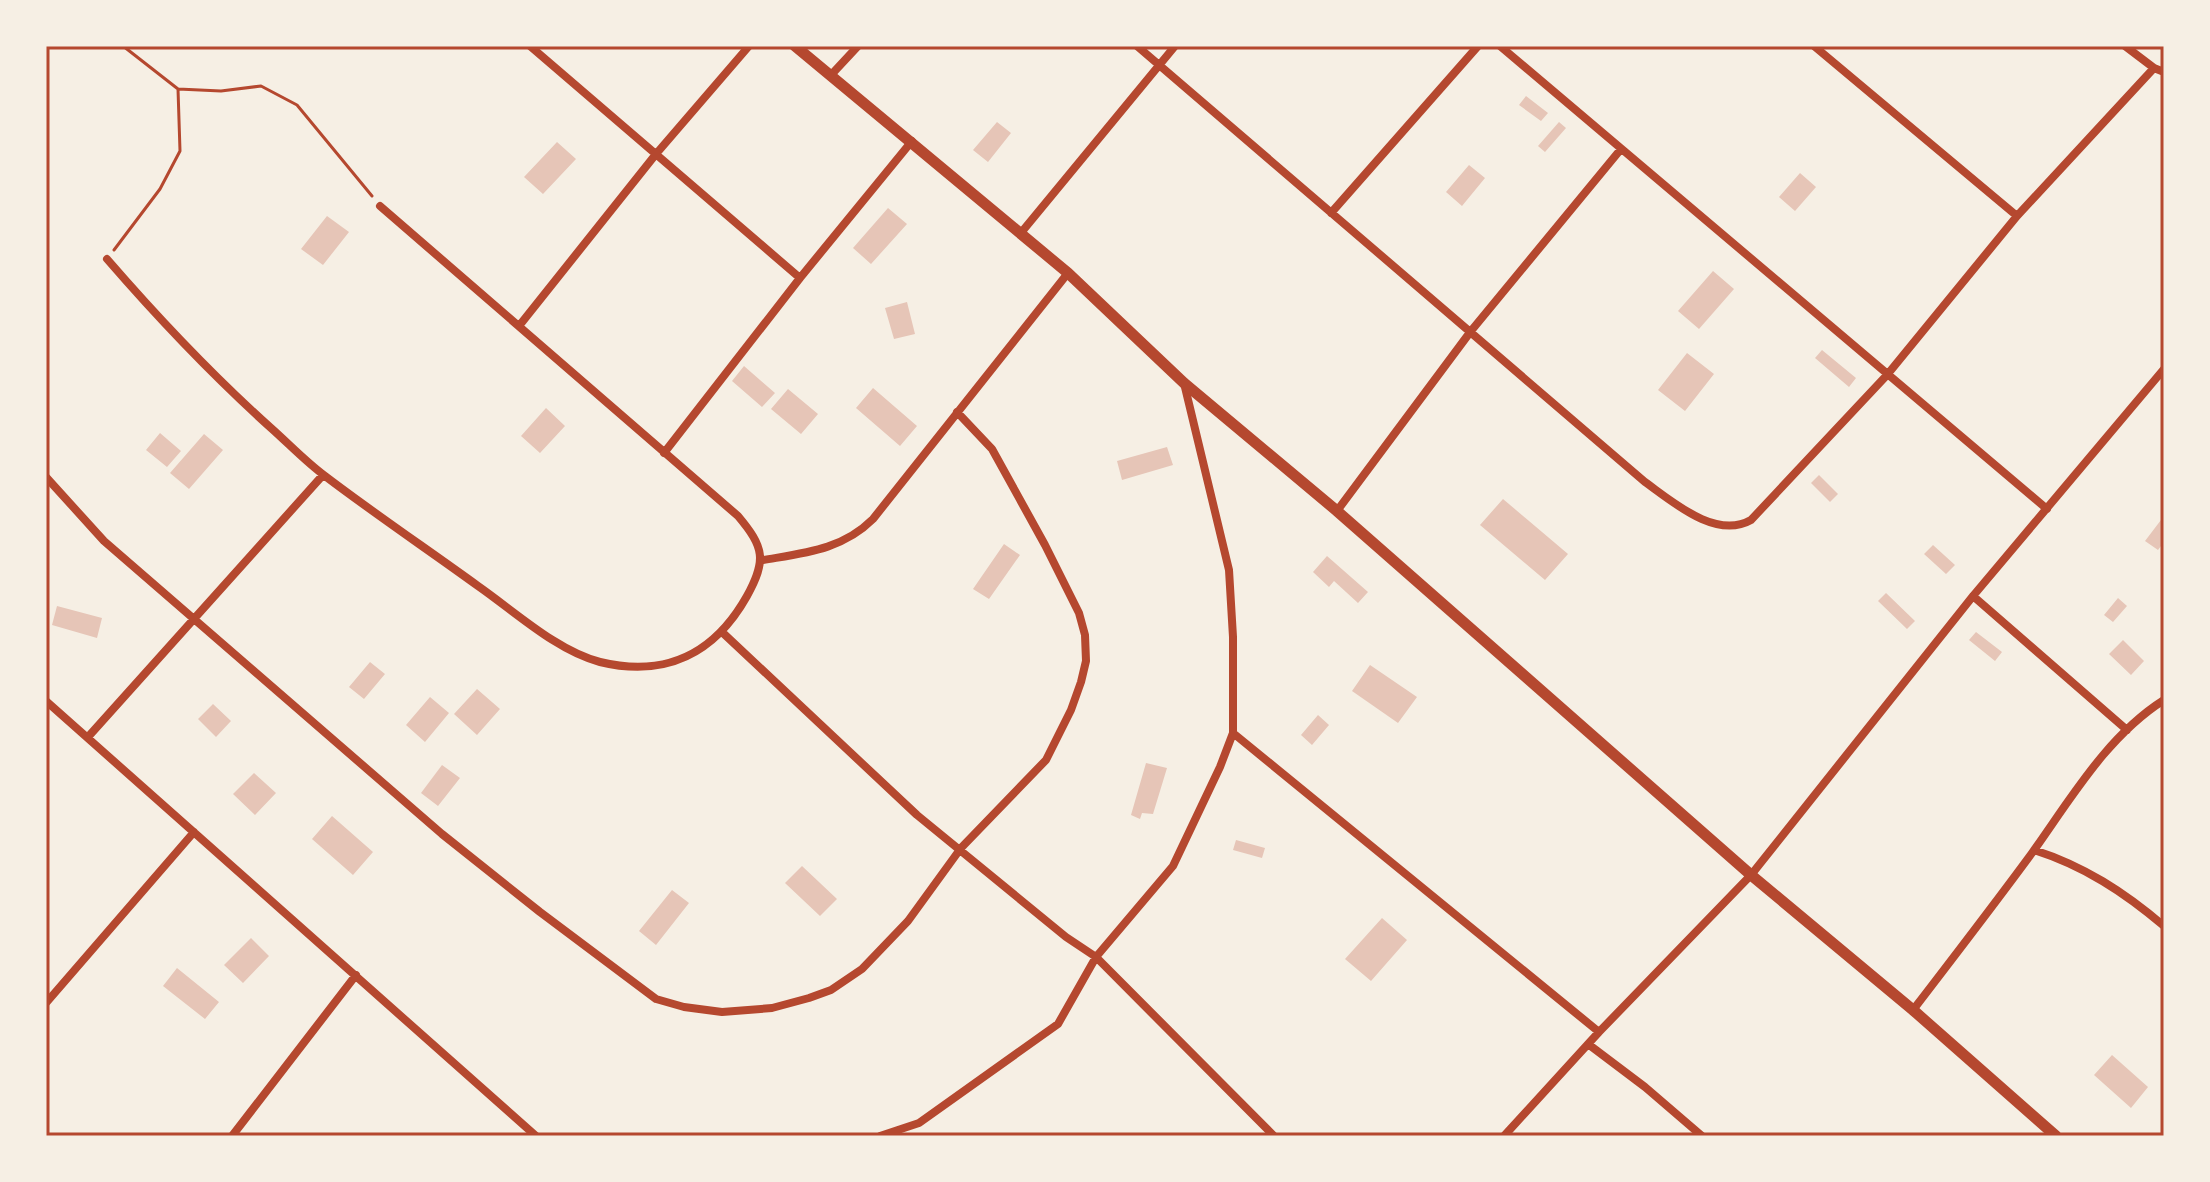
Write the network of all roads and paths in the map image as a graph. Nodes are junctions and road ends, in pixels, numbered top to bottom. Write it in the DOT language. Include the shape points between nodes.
graph roads {
  1 [pos="123,46"];
  2 [pos="530,46"];
  3 [pos="749,46"];
  4 [pos="795,46"];
  5 [pos="858,46"];
  6 [pos="1137,46"];
  7 [pos="1175,46"];
  8 [pos="1478,46"];
  9 [pos="1500,46"];
  10 [pos="1814,46"];
  11 [pos="2125,46"];
  12 [pos="1160,66"];
  13 [pos="2154,68"];
  14 [pos="2164,72"];
  15 [pos="831,75"];
  16 [pos="178,89"];
  17 [pos="912,141"];
  18 [pos="1621,149"];
  19 [pos="656,154"];
  20 [pos="380,206"];
  21 [pos="1331,213"];
  22 [pos="2017,216"];
  23 [pos="1020,234"];
  24 [pos="107,259"];
  25 [pos="1068,273"];
  26 [pos="800,278"];
  27 [pos="519,326"];
  28 [pos="1471,331"];
  29 [pos="1887,375"];
  30 [pos="2162,376"];
  31 [pos="1184,383"];
  32 [pos="957,412"];
  33 [pos="664,453"];
  34 [pos="323,475"];
  35 [pos="46,477"];
  36 [pos="2047,509"];
  37 [pos="1337,511"];
  38 [pos="763,560"];
  39 [pos="1973,596"];
  40 [pos="194,617"];
  41 [pos="723,633"];
  42 [pos="2164,700"];
  43 [pos="46,701"];
  44 [pos="2127,730"];
  45 [pos="1233,733"];
  46 [pos="88,737"];
  47 [pos="194,832"];
  48 [pos="961,848"];
  49 [pos="2034,850"];
  50 [pos="1751,875"];
  51 [pos="2164,926"];
  52 [pos="1096,957"];
  53 [pos="356,975"];
  54 [pos="46,1003"];
  55 [pos="1913,1010"];
  56 [pos="1599,1032"];
  57 [pos="1588,1044"];
  58 [pos="232,1136"];
  59 [pos="536,1136"];
  60 [pos="880,1136"];
  61 [pos="1274,1136"];
  62 [pos="1504,1136"];
  63 [pos="1702,1136"];
  64 [pos="2056,1136"];
  1 -- 16 [label="path"];
  2 -- 19 [label="street"];
  3 -- 19 [label="street"];
  4 -- 15 [label="street"];
  5 -- 15 [label="street"];
  6 -- 12 [label="street"];
  7 -- 12 [label="street"];
  8 -- 21 [label="street"];
  9 -- 18 [label="street"];
  10 -- 22 [label="street"];
  11 -- 13 [label="street"];
  12 -- 21 [label="street"];
  12 -- 23 [label="street"];
  13 -- 14 [label="street"];
  13 -- 22 [label="street"];
  15 -- 17 [label="street"];
  16 -- 20 [label="path" via="261,86 297,105"];
  16 -- 24 [label="path" via="180,151 160,189"];
  17 -- 23 [label="street"];
  17 -- 26 [label="street"];
  18 -- 28 [label="street"];
  18 -- 29 [label="street"];
  19 -- 26 [label="street"];
  19 -- 27 [label="street"];
  20 -- 27 [label="street"];
  21 -- 28 [label="street"];
  22 -- 29 [label="street"];
  23 -- 25 [label="street"];
  24 -- 34 [label="street" via="220,381"];
  25 -- 31 [label="street"];
  25 -- 32 [label="street"];
  26 -- 33 [label="street"];
  27 -- 33 [label="street"];
  28 -- 29 [label="street" via="1645,482 1708,521 1734,527 1751,520"];
  28 -- 37 [label="street"];
  29 -- 36 [label="street"];
  30 -- 36 [label="street"];
  31 -- 37 [label="street"];
  31 -- 45 [label="street" via="1229,570"];
  32 -- 38 [label="street" via="859,533 829,548"];
  32 -- 48 [label="street" via="992,449 1045,545 1079,613 1086,661 1071,710 1046,760"];
  33 -- 38 [label="street" via="738,516 754,536"];
  34 -- 40 [label="street"];
  34 -- 41 [label="street" via="579,656 631,667 663,664 692,655"];
  35 -- 40 [label="street" via="104,541"];
  36 -- 39 [label="street"];
  37 -- 50 [label="street"];
  38 -- 41 [label="street" via="757,580"];
  39 -- 44 [label="street"];
  39 -- 50 [label="street"];
  40 -- 46 [label="street"];
  40 -- 48 [label="street" via="442,834 656,999 722,1012 772,1008 831,990 862,969 908,921"];
  41 -- 48 [label="street" via="917,815"];
  42 -- 44 [label="street"];
  43 -- 46 [label="street"];
  44 -- 49 [label="street" via="2067,800"];
  45 -- 52 [label="street" via="1173,866"];
  45 -- 56 [label="street"];
  46 -- 47 [label="street"];
  47 -- 53 [label="street"];
  47 -- 54 [label="street"];
  48 -- 52 [label="street"];
  49 -- 51 [label="street" via="2064,859 2116,887"];
  49 -- 55 [label="street"];
  50 -- 55 [label="street"];
  50 -- 56 [label="street"];
  52 -- 60 [label="street" via="1058,1024 919,1123"];
  52 -- 61 [label="street"];
  53 -- 58 [label="street"];
  53 -- 59 [label="street"];
  55 -- 64 [label="street"];
  56 -- 57 [label="street"];
  57 -- 62 [label="street"];
  57 -- 63 [label="street"];
}
